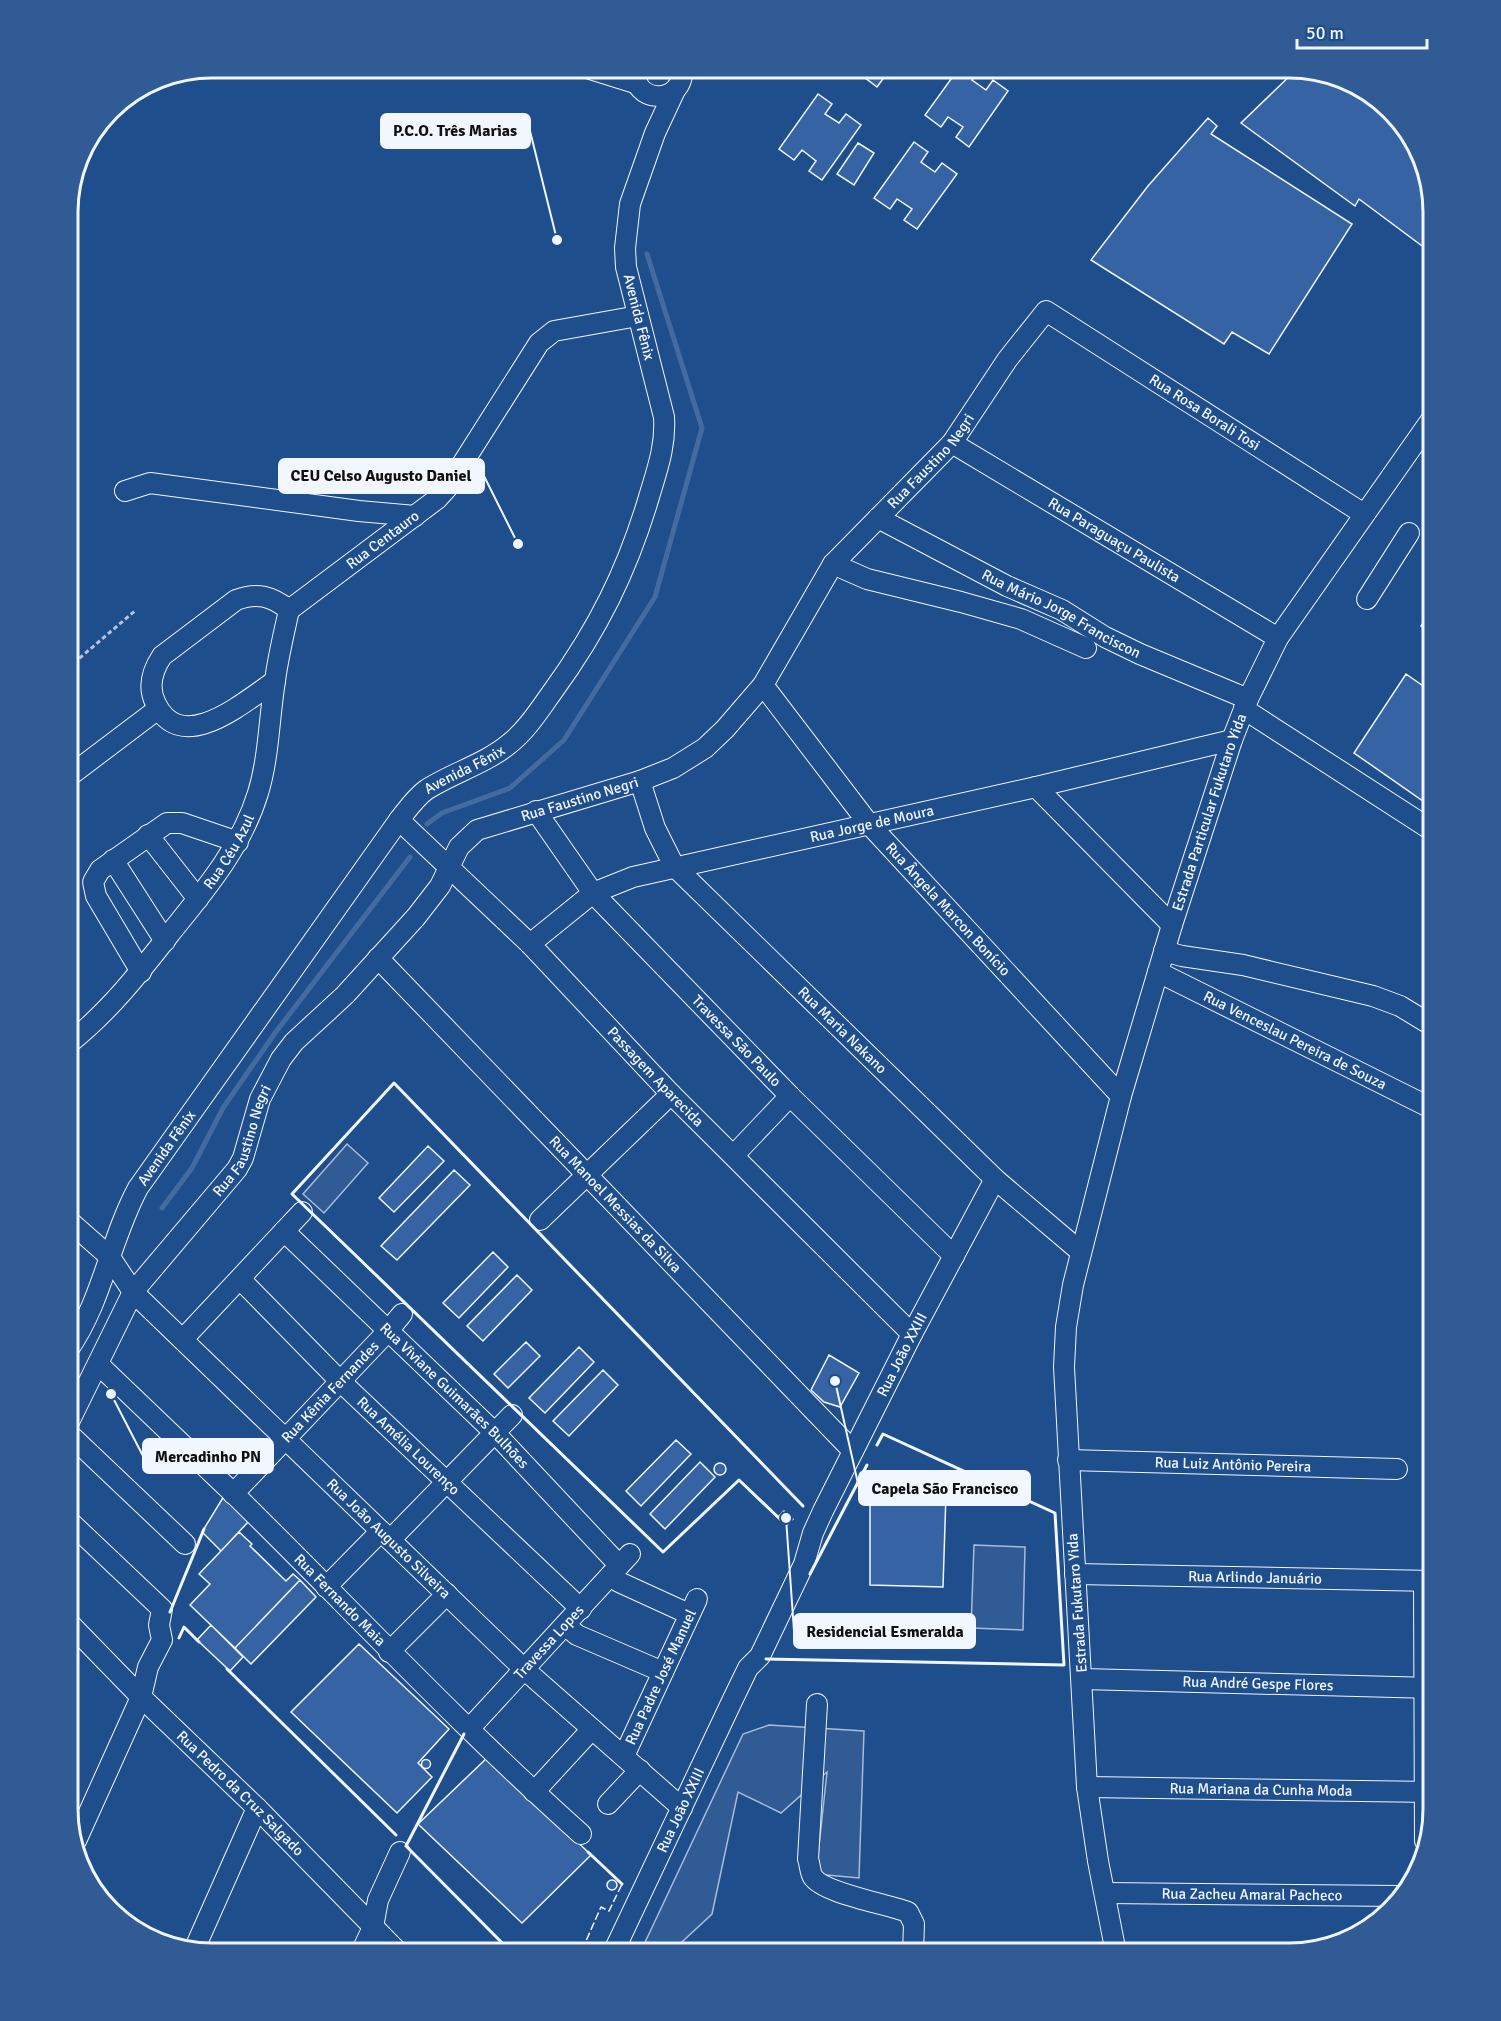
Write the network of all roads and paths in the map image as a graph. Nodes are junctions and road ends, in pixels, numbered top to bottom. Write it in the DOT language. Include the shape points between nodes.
graph roads {
  1 [pos="625,78"];
  2 [pos="679,78"];
  3 [pos="680,78"];
  4 [pos="640,82"];
  5 [pos="655,133"];
  6 [pos="1046,311"];
  7 [pos="638,316"];
  8 [pos="1423,432"];
  9 [pos="951,443"];
  10 [pos="125,491"];
  11 [pos="359,511"];
  12 [pos="1364,514"];
  13 [pos="415,516"];
  14 [pos="878,518"];
  15 [pos="1409,533"];
  16 [pos="388,535"];
  17 [pos="832,564"];
  18 [pos="1366,599"];
  19 [pos="136,610"];
  20 [pos="289,610"];
  21 [pos="1278,638"];
  22 [pos="1086,648"];
  23 [pos="78,659"];
  24 [pos="275,681"];
  25 [pos="763,685"];
  26 [pos="1246,704"];
  27 [pos="158,709"];
  28 [pos="1232,740"];
  29 [pos="78,769"];
  30 [pos="639,781"];
  31 [pos="1036,787"];
  32 [pos="536,811"];
  33 [pos="399,820"];
  34 [pos="869,824"];
  35 [pos="1423,824"];
  36 [pos="148,835"];
  37 [pos="238,842"];
  38 [pos="113,860"];
  39 [pos="674,866"];
  40 [pos="448,868"];
  41 [pos="593,892"];
  42 [pos="198,899"];
  43 [pos="1172,925"];
  44 [pos="165,941"];
  45 [pos="530,944"];
  46 [pos="1164,951"];
  47 [pos="378,958"];
  48 [pos="141,972"];
  49 [pos="1158,972"];
  50 [pos="1423,1020"];
  51 [pos="78,1035"];
  52 [pos="671,1094"];
  53 [pos="789,1096"];
  54 [pos="1121,1096"];
  55 [pos="1423,1104"];
  56 [pos="734,1155"];
  57 [pos="586,1176"];
  58 [pos="995,1179"];
  59 [pos="302,1212"];
  60 [pos="540,1220"];
  61 [pos="78,1229"];
  62 [pos="284,1231"];
  63 [pos="1081,1252"];
  64 [pos="954,1256"];
  65 [pos="110,1257"];
  66 [pos="240,1279"];
  67 [pos="133,1292"];
  68 [pos="402,1314"];
  69 [pos="78,1327"];
  70 [pos="388,1331"];
  71 [pos="912,1334"];
  72 [pos="183,1339"];
  73 [pos="98,1364"];
  74 [pos="340,1380"];
  75 [pos="78,1390"];
  76 [pos="512,1415"];
  77 [pos="495,1433"];
  78 [pos="286,1438"];
  79 [pos="78,1443"];
  80 [pos="853,1451"];
  81 [pos="1068,1460"];
  82 [pos="1397,1469"];
  83 [pos="447,1481"];
  84 [pos="233,1494"];
  85 [pos="78,1530"];
  86 [pos="386,1536"];
  87 [pos="185,1544"];
  88 [pos="620,1565"];
  89 [pos="1076,1574"];
  90 [pos="1423,1581"];
  91 [pos="326,1587"];
  92 [pos="447,1594"];
  93 [pos="693,1606"];
  94 [pos="581,1609"];
  95 [pos="565,1625"];
  96 [pos="78,1635"];
  97 [pos="389,1652"];
  98 [pos="524,1669"];
  99 [pos="663,1672"];
  100 [pos="1082,1679"];
  101 [pos="1423,1688"];
  102 [pos="141,1697"];
  103 [pos="817,1704"];
  104 [pos="469,1729"];
  105 [pos="592,1729"];
  106 [pos="624,1756"];
  107 [pos="640,1770"];
  108 [pos="1087,1787"];
  109 [pos="534,1792"];
  110 [pos="1423,1792"];
  111 [pos="609,1804"];
  112 [pos="257,1808"];
  113 [pos="682,1808"];
  114 [pos="80,1831"];
  115 [pos="581,1834"];
  116 [pos="400,1852"];
  117 [pos="1105,1893"];
  118 [pos="1390,1896"];
  119 [pos="373,1927"];
  120 [pos="198,1942"];
  121 [pos="366,1943"];
  122 [pos="389,1943"];
  123 [pos="618,1943"];
  124 [pos="913,1943"];
  125 [pos="1114,1943"];
  1 -- 4 [label="street"];
  2 -- 4 [label="street" via="670,94 658,96"];
  3 -- 5 [label="street, Avenida Fênix"];
  4 -- 5 [label="street"];
  5 -- 7 [label="street, Avenida Fênix" via="630,204 626,229 626,267"];
  6 -- 9 [label="street, Rua Faustino Negri" via="1007,360"];
  6 -- 12 [label="street, Rua Rosa Borali Tosi"];
  7 -- 13 [label="street, Rua Centauro" via="554,331 542,339 447,488"];
  7 -- 33 [label="street, Avenida Fênix" via="664,417 665,435 647,504 616,587 565,675 520,733 509,744 425,791"];
  8 -- 12 [label="street, Estrada Particular Fukutaro Yida"];
  9 -- 14 [label="street, Rua Faustino Negri"];
  9 -- 21 [label="street, Rua Paraguaçu Paulista"];
  10 -- 11 [label="street" via="150,483"];
  11 -- 13 [label="street"];
  11 -- 16 [label="street"];
  12 -- 21 [label="street, Estrada Particular Fukutaro Yida"];
  13 -- 16 [label="street, Rua Centauro"];
  14 -- 17 [label="street, Rua Faustino Negri"];
  14 -- 26 [label="street, Rua Mário Jorge Franciscon" via="1007,586 1062,610 1105,637"];
  15 -- 18 [label="street"];
  16 -- 20 [label="street, Rua Centauro"];
  17 -- 22 [label="street" via="867,579 1021,619"];
  17 -- 25 [label="street, Rua Faustino Negri"];
  19 -- 23 [label="path"];
  20 -- 24 [label="street, Rua Céu Azul"];
  20 -- 27 [label="street" via="278,600 250,595 236,600 172,648 162,656 151,679"];
  21 -- 26 [label="street, Estrada Particular Fukutaro Yida"];
  24 -- 27 [label="street" via="214,721 199,726 177,724"];
  24 -- 37 [label="street, Rua Céu Azul" via="264,769"];
  25 -- 30 [label="street, Rua Faustino Negri" via="705,748 673,768"];
  25 -- 34 [label="street, Rua Ângela Marcon Bonício"];
  26 -- 28 [label="street, Estrada Particular Fukutaro Yida"];
  26 -- 35 [label="street, Rua Mário Jorge Franciscon"];
  27 -- 29 [label="street"];
  28 -- 31 [label="street, Rua Jorge de Moura"];
  28 -- 43 [label="street, Estrada Particular Fukutaro Yida"];
  30 -- 32 [label="street, Rua Faustino Negri"];
  30 -- 39 [label="street, Rua Maria Nakano" via="655,828"];
  31 -- 34 [label="street, Rua Jorge de Moura"];
  31 -- 43 [label="street"];
  32 -- 40 [label="street, Rua Faustino Negri" via="477,830 459,848"];
  32 -- 41 [label="street, Travessa São Paulo"];
  33 -- 40 [label="street, Passagem Aparecida"];
  33 -- 65 [label="street, Avenida Fênix" via="138,1188"];
  34 -- 39 [label="street, Rua Jorge de Moura"];
  34 -- 54 [label="street, Rua Ângela Marcon Bonício"];
  36 -- 37 [label="street" via="167,823 182,822"];
  36 -- 38 [label="street"];
  36 -- 42 [label="street"];
  37 -- 42 [label="street, Rua Céu Azul"];
  38 -- 44 [label="street"];
  38 -- 48 [label="street" via="93,882 96,896"];
  39 -- 41 [label="street, Rua Jorge de Moura"];
  39 -- 58 [label="street, Rua Maria Nakano"];
  40 -- 45 [label="street, Passagem Aparecida"];
  40 -- 47 [label="street, Rua Faustino Negri" via="429,901"];
  41 -- 45 [label="street, Rua Jorge de Moura"];
  41 -- 53 [label="street, Travessa São Paulo"];
  42 -- 44 [label="street, Rua Céu Azul"];
  43 -- 46 [label="street, Estrada Particular Fukutaro Yida"];
  44 -- 48 [label="street, Rua Céu Azul"];
  45 -- 52 [label="street, Passagem Aparecida"];
  46 -- 49 [label="street, Estrada Particular Fukutaro Yida"];
  46 -- 50 [label="street" via="1373,996"];
  47 -- 57 [label="street, Rua Manoel Messias da Silva"];
  47 -- 67 [label="street, Rua Faustino Negri" via="281,1059 260,1099 237,1169"];
  48 -- 51 [label="street, Rua Céu Azul" via="111,1007"];
  49 -- 54 [label="street, Estrada Particular Fukutaro Yida"];
  49 -- 55 [label="street, Rua Venceslau Pereira de Souza"];
  52 -- 56 [label="street, Passagem Aparecida"];
  52 -- 57 [label="street"];
  53 -- 56 [label="street"];
  53 -- 64 [label="street, Travessa São Paulo"];
  54 -- 63 [label="street, Estrada Particular Fukutaro Yida"];
  56 -- 71 [label="street, Passagem Aparecida"];
  57 -- 60 [label="street"];
  57 -- 80 [label="street, Rua Manoel Messias da Silva"];
  58 -- 63 [label="street, Rua Maria Nakano"];
  58 -- 64 [label="street, Rua João XXIII"];
  59 -- 62 [label="street"];
  61 -- 65 [label="street, Rua João Augusto Silveira"];
  62 -- 66 [label="street"];
  62 -- 70 [label="street, Rua Viviane Guimarães Bulhões"];
  63 -- 81 [label="street, Estrada Fukutaro Yida" via="1066,1327"];
  64 -- 71 [label="street, Rua João XXIII"];
  65 -- 67 [label="street, Rua João Augusto Silveira"];
  65 -- 69 [label="street, Avenida Fênix"];
  66 -- 72 [label="street"];
  66 -- 74 [label="street, Rua Amélia Lourenço"];
  67 -- 72 [label="street, Rua João Augusto Silveira"];
  67 -- 73 [label="street, Rua Faustino Negri"];
  68 -- 70 [label="street, Rua Kênia Fernandes"];
  70 -- 74 [label="street, Rua Kênia Fernandes"];
  70 -- 77 [label="street, Rua Viviane Guimarães Bulhões"];
  71 -- 80 [label="street, Rua João XXIII"];
  72 -- 78 [label="street, Rua João Augusto Silveira"];
  73 -- 75 [label="street, Rua Faustino Negri"];
  73 -- 84 [label="street, Rua Fernando Maia"];
  74 -- 78 [label="street, Rua Kênia Fernandes"];
  74 -- 83 [label="street, Rua Amélia Lourenço"];
  76 -- 77 [label="street"];
  77 -- 83 [label="street"];
  77 -- 88 [label="street, Rua Viviane Guimarães Bulhões"];
  78 -- 84 [label="street, Rua Kênia Fernandes"];
  78 -- 86 [label="street, Rua João Augusto Silveira"];
  79 -- 87 [label="street"];
  80 -- 113 [label="street, Rua João XXIII" via="760,1656 748,1668"];
  81 -- 82 [label="street, Rua Luiz Antônio Pereira"];
  81 -- 89 [label="street, Estrada Fukutaro Yida"];
  83 -- 86 [label="street"];
  83 -- 94 [label="street, Rua Amélia Lourenço"];
  84 -- 91 [label="street, Rua Fernando Maia"];
  85 -- 102 [label="street" via="162,1609 162,1640 148,1667"];
  86 -- 91 [label="street"];
  86 -- 92 [label="street, Rua João Augusto Silveira"];
  88 -- 93 [label="street, Rua Viviane Guimarães Bulhões" via="619,1582"];
  88 -- 94 [label="street, Travessa Lopes"];
  89 -- 90 [label="street, Rua Arlindo Januário"];
  89 -- 100 [label="street, Estrada Fukutaro Yida"];
  91 -- 97 [label="street, Rua Fernando Maia"];
  92 -- 97 [label="street"];
  92 -- 98 [label="street, Rua João Augusto Silveira"];
  93 -- 99 [label="street, Rua Padre José Manuel"];
  94 -- 95 [label="street, Travessa Lopes"];
  95 -- 98 [label="street, Travessa Lopes"];
  95 -- 99 [label="street" via="577,1635"];
  96 -- 102 [label="street, Rua Pedro da Cruz Salgado"];
  97 -- 104 [label="street, Rua Fernando Maia"];
  98 -- 104 [label="street, Travessa Lopes"];
  98 -- 105 [label="street, Rua João Augusto Silveira"];
  99 -- 106 [label="street, Rua Padre José Manuel"];
  100 -- 101 [label="street, Rua André Gespe Flores"];
  100 -- 108 [label="street, Estrada Fukutaro Yida"];
  102 -- 112 [label="street, Rua Pedro da Cruz Salgado"];
  102 -- 114 [label="street"];
  103 -- 124 [label="street" via="808,1859 813,1877 830,1890 908,1912 914,1924"];
  104 -- 109 [label="street, Rua Fernando Maia"];
  105 -- 106 [label="street, Rua João Augusto Silveira"];
  105 -- 109 [label="street"];
  106 -- 107 [label="street, Rua João Augusto Silveira"];
  107 -- 111 [label="street"];
  107 -- 113 [label="street, Rua João Augusto Silveira"];
  108 -- 110 [label="street, Rua Mariana da Cunha Moda"];
  108 -- 117 [label="street, Estrada Fukutaro Yida"];
  109 -- 115 [label="street, Rua Fernando Maia"];
  112 -- 119 [label="street, Rua Pedro da Cruz Salgado"];
  112 -- 120 [label="street"];
  113 -- 123 [label="street, Rua João XXIII"];
  116 -- 119 [label="street" via="378,1899"];
  117 -- 118 [label="street, Rua Zacheu Amaral Pacheco"];
  117 -- 125 [label="street, Estrada Fukutaro Yida"];
  119 -- 121 [label="street"];
  119 -- 122 [label="street, Rua Pedro da Cruz Salgado"];
}
